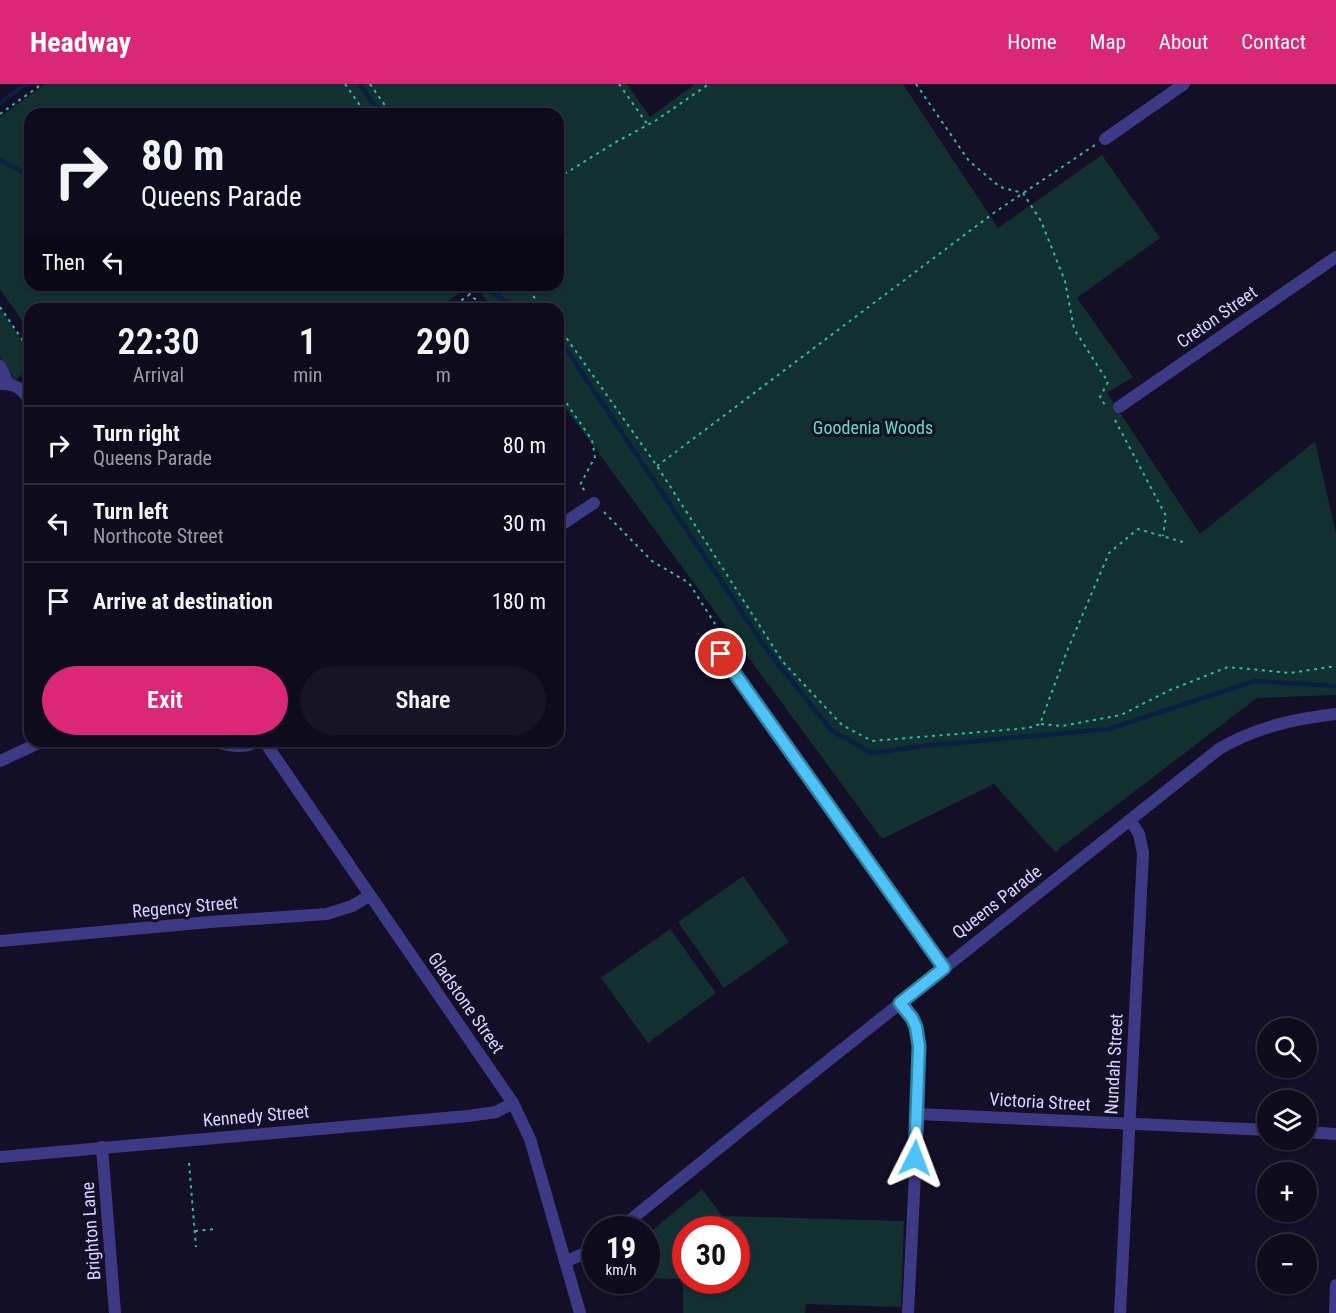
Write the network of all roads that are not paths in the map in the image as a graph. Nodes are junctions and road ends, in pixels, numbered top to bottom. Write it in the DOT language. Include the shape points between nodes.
graph roads {
  1 [pos="1184,84"];
  2 [pos="1105,139"];
  3 [pos="1336,257"];
  4 [pos="0,366"];
  5 [pos="4,383"];
  6 [pos="24,394"];
  7 [pos="1119,407"];
  8 [pos="594,503"];
  9 [pos="564,524"];
  10 [pos="721,654"];
  11 [pos="1336,714"];
  12 [pos="31,747"];
  13 [pos="268,747"];
  14 [pos="0,762"];
  15 [pos="1130,820"];
  16 [pos="369,896"];
  17 [pos="0,941"];
  18 [pos="944,968"];
  19 [pos="900,1003"];
  20 [pos="513,1102"];
  21 [pos="918,1113"];
  22 [pos="1129,1124"];
  23 [pos="1257,1130"];
  24 [pos="1317,1133"];
  25 [pos="1336,1134"];
  26 [pos="102,1147"];
  27 [pos="0,1156"];
  28 [pos="635,1216"];
  29 [pos="582,1254"];
  30 [pos="565,1262"];
  31 [pos="1336,1285"];
  32 [pos="115,1313"];
  33 [pos="580,1313"];
  34 [pos="908,1313"];
  35 [pos="1120,1313"];
  36 [pos="1335,1313"];
  1 -- 2 [label="street"];
  3 -- 7 [label="street, Creton Street"];
  4 -- 5 [label="street"];
  5 -- 6 [label="street" via="18,387"];
  8 -- 9 [label="street"];
  10 -- 18 [label="street"];
  11 -- 15 [label="street, Queens Parade" via="1285,722 1240,736"];
  12 -- 14 [label="street"];
  13 -- 16 [label="street, Gladstone Street"];
  15 -- 18 [label="street, Queens Parade"];
  15 -- 22 [label="street, Nundah Street" via="1139,834 1143,853"];
  16 -- 17 [label="street, Regency Street" via="327,914"];
  16 -- 20 [label="street, Gladstone Street"];
  18 -- 19 [label="street, Queens Parade"];
  19 -- 21 [label="street" via="916,1027"];
  19 -- 28 [label="street, Queens Parade"];
  20 -- 26 [label="street, Kennedy Street" via="489,1114"];
  20 -- 30 [label="street, Gladstone Street" via="530,1139"];
  21 -- 22 [label="street, Victoria Street"];
  21 -- 34 [label="street"];
  22 -- 23 [label="street, Victoria Street"];
  22 -- 35 [label="street, Nundah Street"];
  24 -- 25 [label="street"];
  26 -- 27 [label="street, Kennedy Street"];
  26 -- 32 [label="street, Brighton Lane"];
  29 -- 30 [label="street"];
  30 -- 33 [label="street, Gladstone Street"];
  31 -- 36 [label="street"];
}
